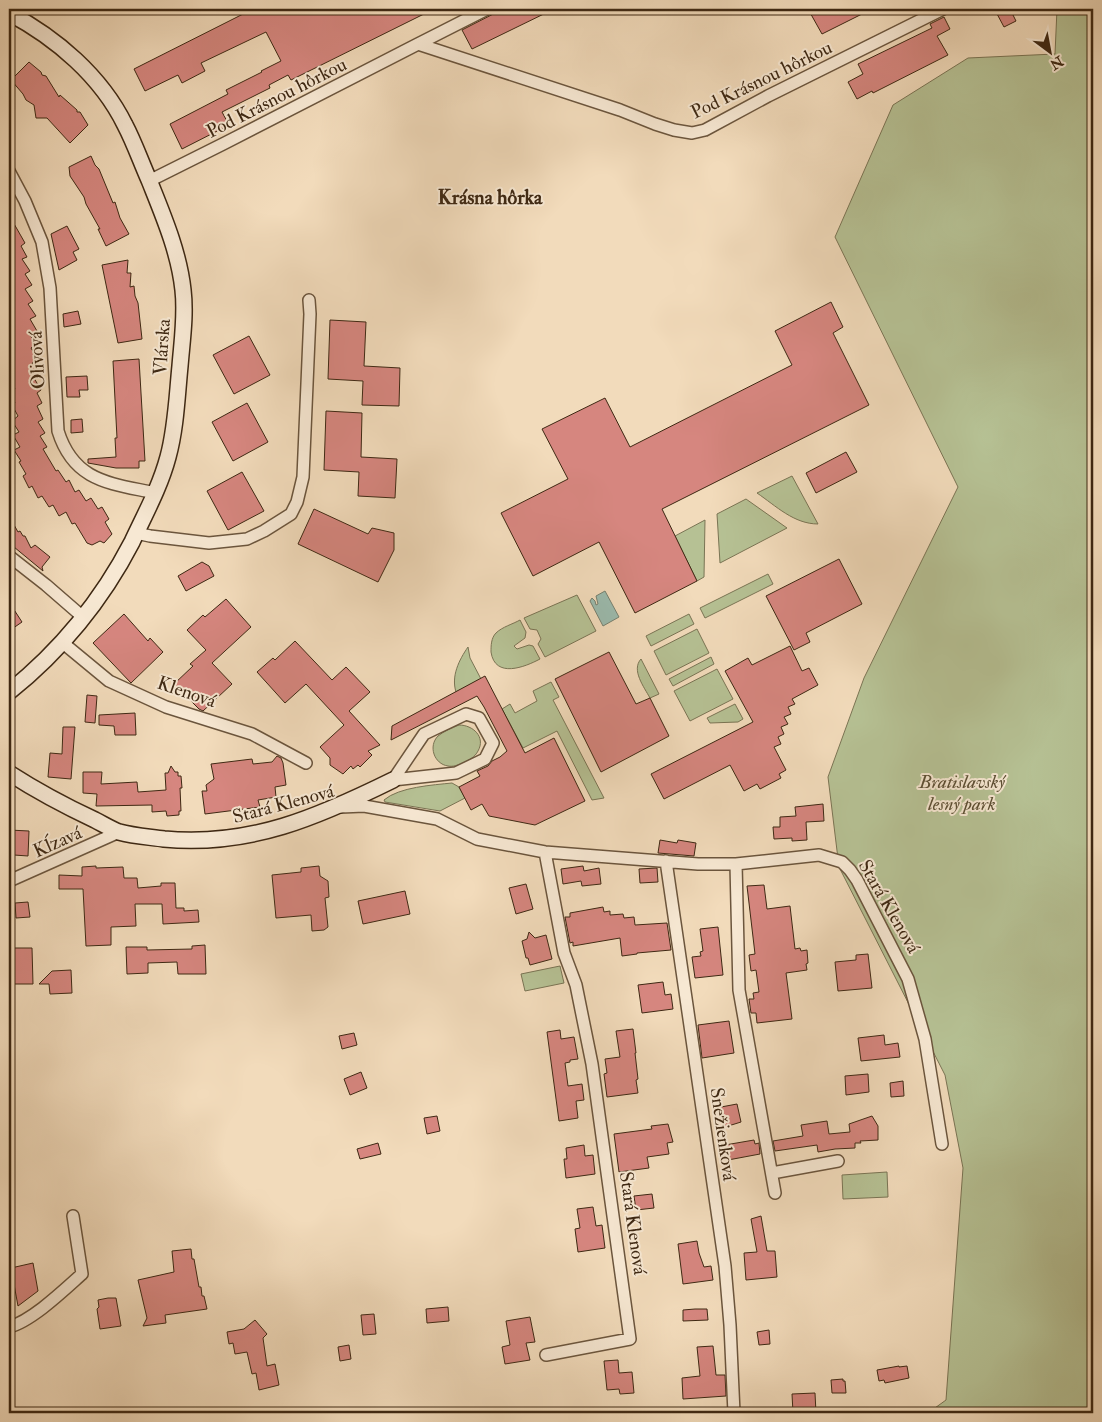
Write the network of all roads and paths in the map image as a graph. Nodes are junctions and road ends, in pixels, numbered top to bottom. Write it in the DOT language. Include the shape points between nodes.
graph roads {
  1 [pos="487,9"];
  2 [pos="943,9"];
  3 [pos="9,13"];
  4 [pos="418,44"];
  5 [pos="9,171"];
  6 [pos="149,181"];
  7 [pos="309,300"];
  8 [pos="155,494"];
  9 [pos="136,533"];
  10 [pos="9,557"];
  11 [pos="84,618"];
  12 [pos="63,643"];
  13 [pos="9,692"];
  14 [pos="306,763"];
  15 [pos="9,773"];
  16 [pos="393,780"];
  17 [pos="336,808"];
  18 [pos="119,832"];
  19 [pos="545,852"];
  20 [pos="666,861"];
  21 [pos="736,864"];
  22 [pos="9,881"];
  23 [pos="942,1144"];
  24 [pos="838,1161"];
  25 [pos="772,1173"];
  26 [pos="776,1193"];
  27 [pos="72,1216"];
  28 [pos="9,1327"];
  29 [pos="546,1355"];
  30 [pos="734,1413"];
  1 -- 4 [label="street, Pod Krásnou hôrkou"];
  2 -- 4 [label="street, Pod Krásnou hôrkou" via="705,130 692,133 674,130"];
  3 -- 6 [label="street, Vlárska" via="60,47 97,83 125,125"];
  4 -- 6 [label="street, Pod Krásnou hôrkou"];
  5 -- 8 [label="street, Olivová" via="42,242 50,288 61,443 78,466 91,476"];
  6 -- 8 [label="street, Vlárska" via="179,267 184,306 172,438"];
  7 -- 9 [label="street" via="303,478 291,514 247,539 209,543"];
  8 -- 9 [label="street, Vlárska"];
  9 -- 11 [label="street, Vlárska" via="109,582"];
  10 -- 11 [label="street"];
  11 -- 12 [label="street, Vlárska"];
  12 -- 13 [label="street, Vlárska"];
  12 -- 14 [label="street, Klenová" via="109,680 166,707 252,734"];
  15 -- 18 [label="street, Stará Klenová" via="66,807"];
  16 -- 16 [label="street" via="456,773 485,759 493,743 480,718 466,714 424,734"];
  16 -- 17 [label="street"];
  17 -- 18 [label="street, Stará Klenová" via="243,837 182,840"];
  17 -- 19 [label="street, Stará Klenová" via="364,806 437,819 477,839"];
  18 -- 22 [label="street, Kĺzavá"];
  19 -- 20 [label="street, Stará Klenová"];
  19 -- 29 [label="street, Stará Klenová" via="564,953 576,985 592,1064 630,1339"];
  20 -- 21 [label="street, Stará Klenová"];
  20 -- 30 [label="street, Snežienková" via="725,1266"];
  21 -- 23 [label="street, Stará Klenová" via="819,855 842,862 850,870 908,979 924,1039"];
  21 -- 25 [label="street" via="739,990"];
  24 -- 25 [label="street"];
  25 -- 26 [label="street"];
  27 -- 28 [label="street" via="82,1274 54,1299 17,1325"];
}
